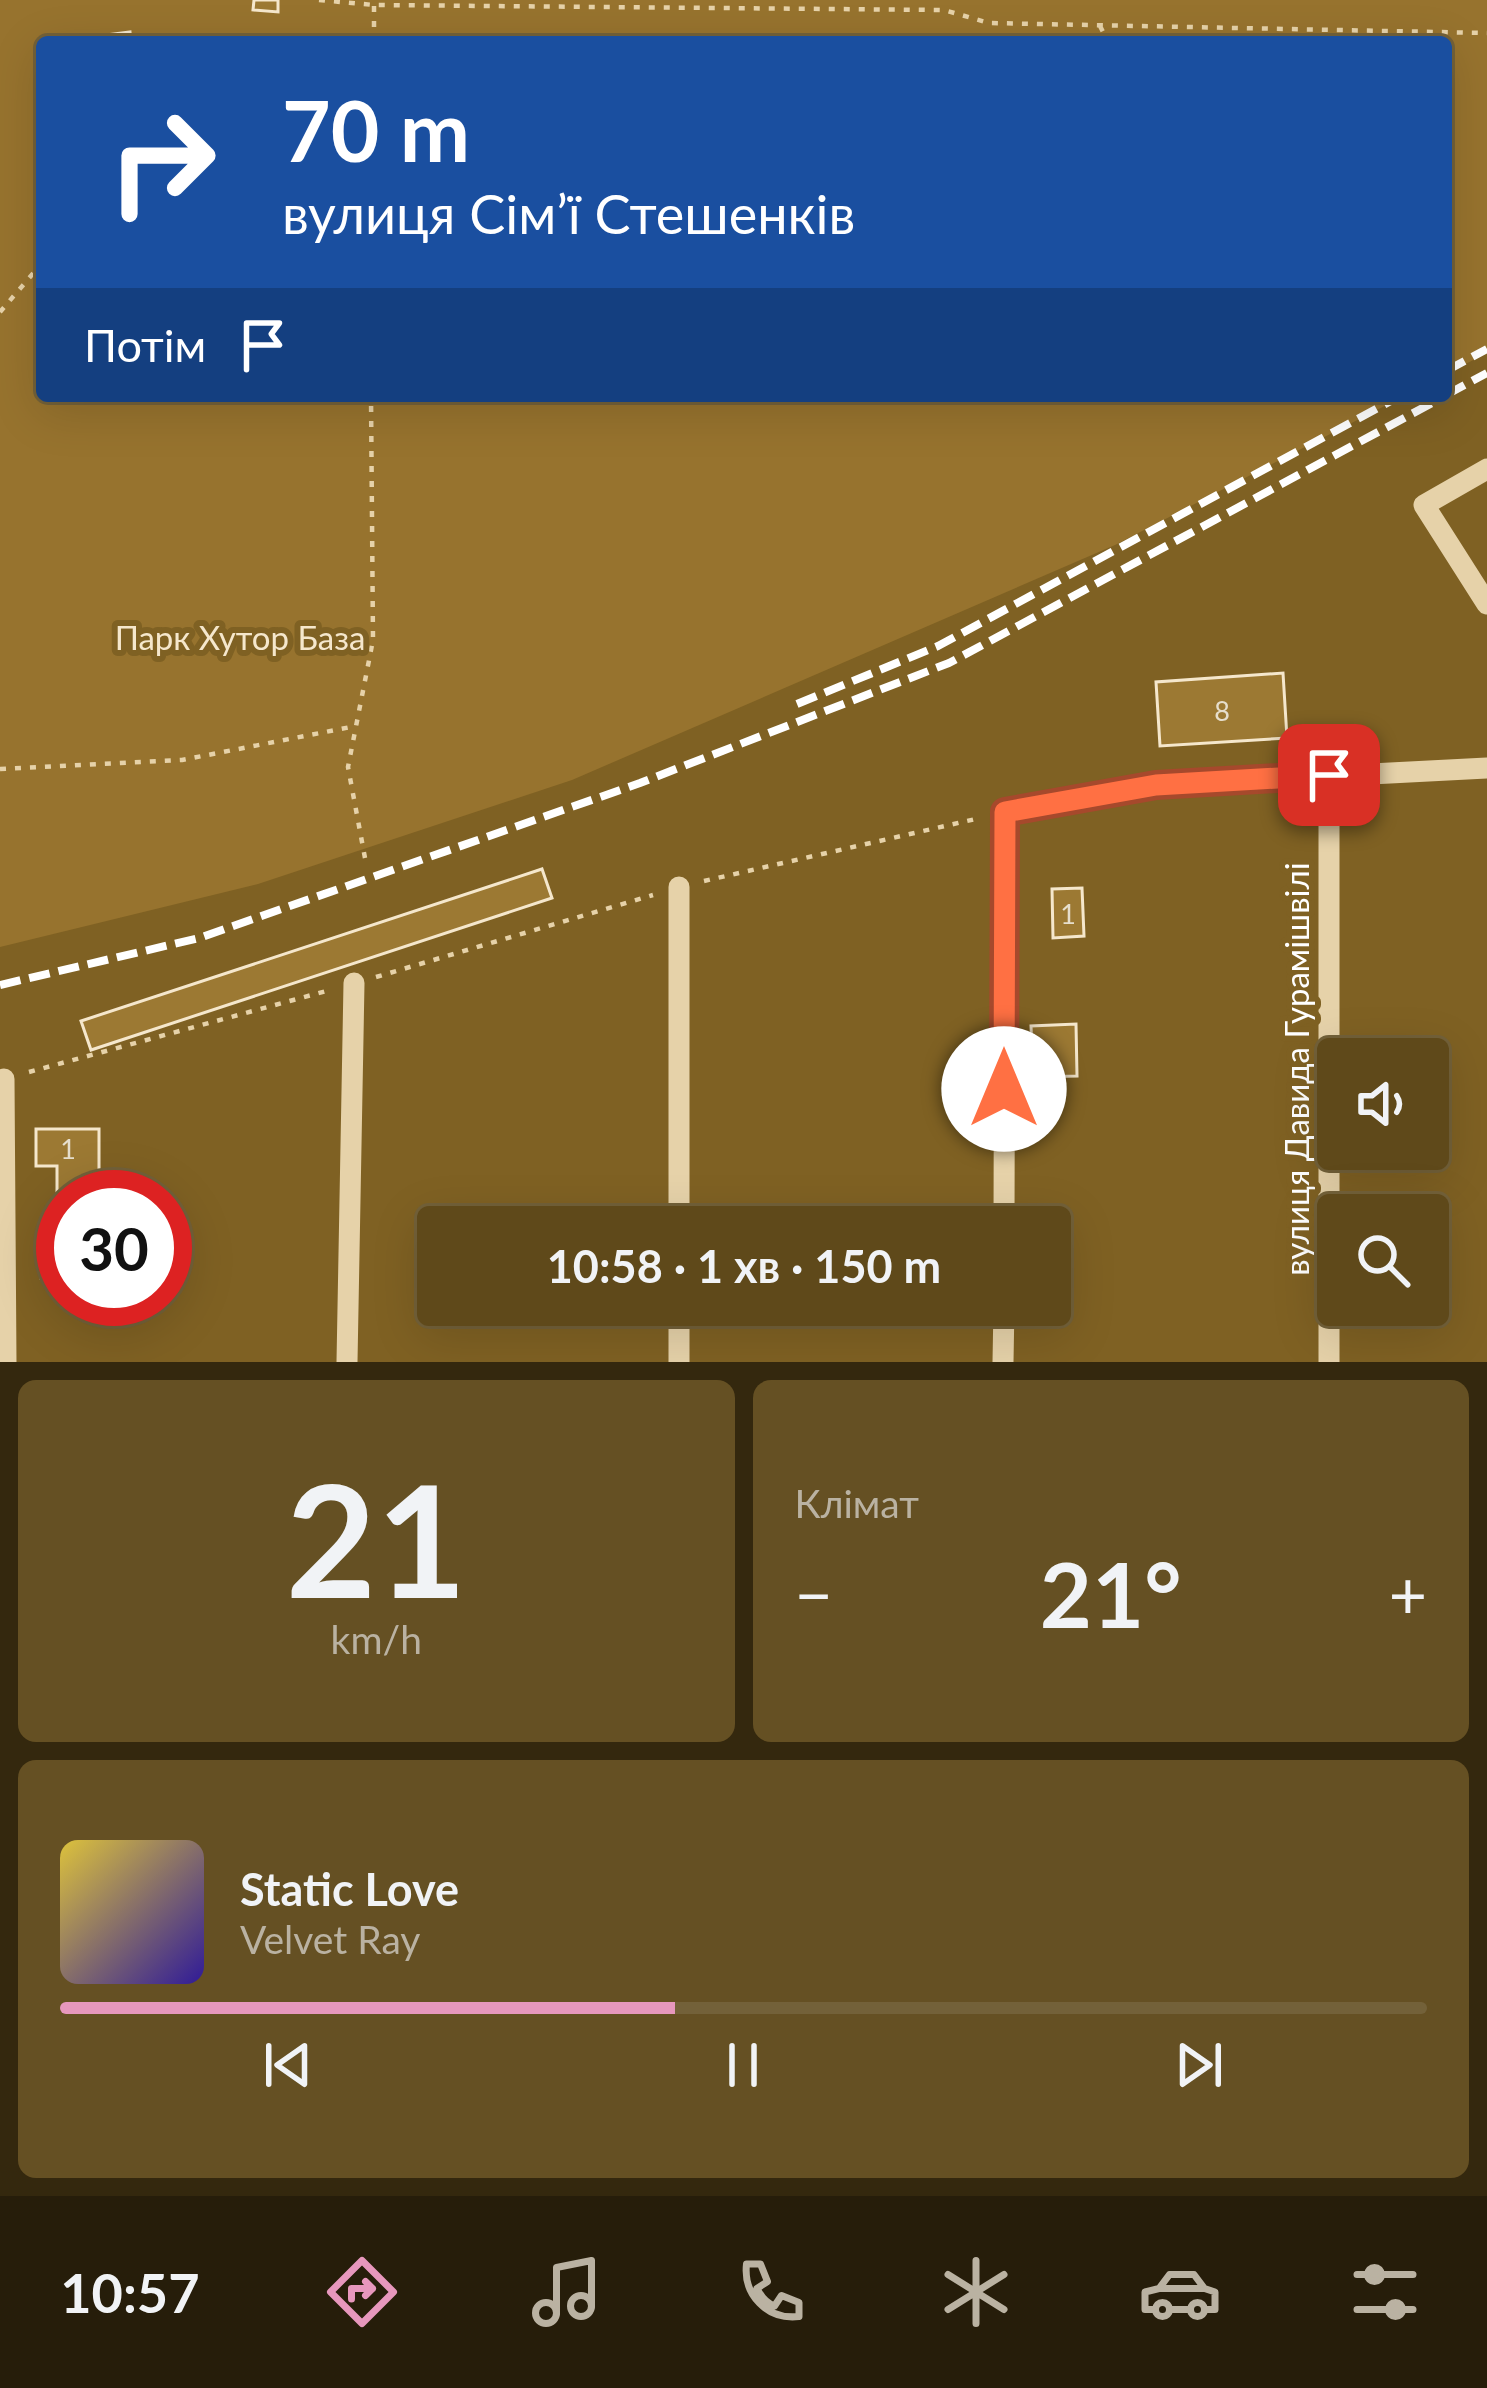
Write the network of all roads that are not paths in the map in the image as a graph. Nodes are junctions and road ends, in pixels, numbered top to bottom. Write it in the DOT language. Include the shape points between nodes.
graph roads {
  1 [pos="1487,469"];
  2 [pos="1487,604"];
  3 [pos="1487,768"];
  4 [pos="1329,775"];
  5 [pos="679,887"];
  6 [pos="354,983"];
  7 [pos="4,1079"];
  8 [pos="679,1206"];
  9 [pos="1004,1206"];
  10 [pos="679,1326"];
  11 [pos="1004,1326"];
  12 [pos="6,1362"];
  13 [pos="347,1362"];
  14 [pos="679,1362"];
  15 [pos="1004,1362"];
  16 [pos="1329,1362"];
  1 -- 2 [label="street" via="1424,506"];
  3 -- 4 [label="street"];
  4 -- 9 [label="street" via="1156,785 1005,812"];
  4 -- 16 [label="street, вулиця Давида Гурамішвілі"];
  5 -- 8 [label="street"];
  6 -- 13 [label="street"];
  7 -- 12 [label="street"];
  10 -- 14 [label="street"];
  11 -- 15 [label="street"];
}
